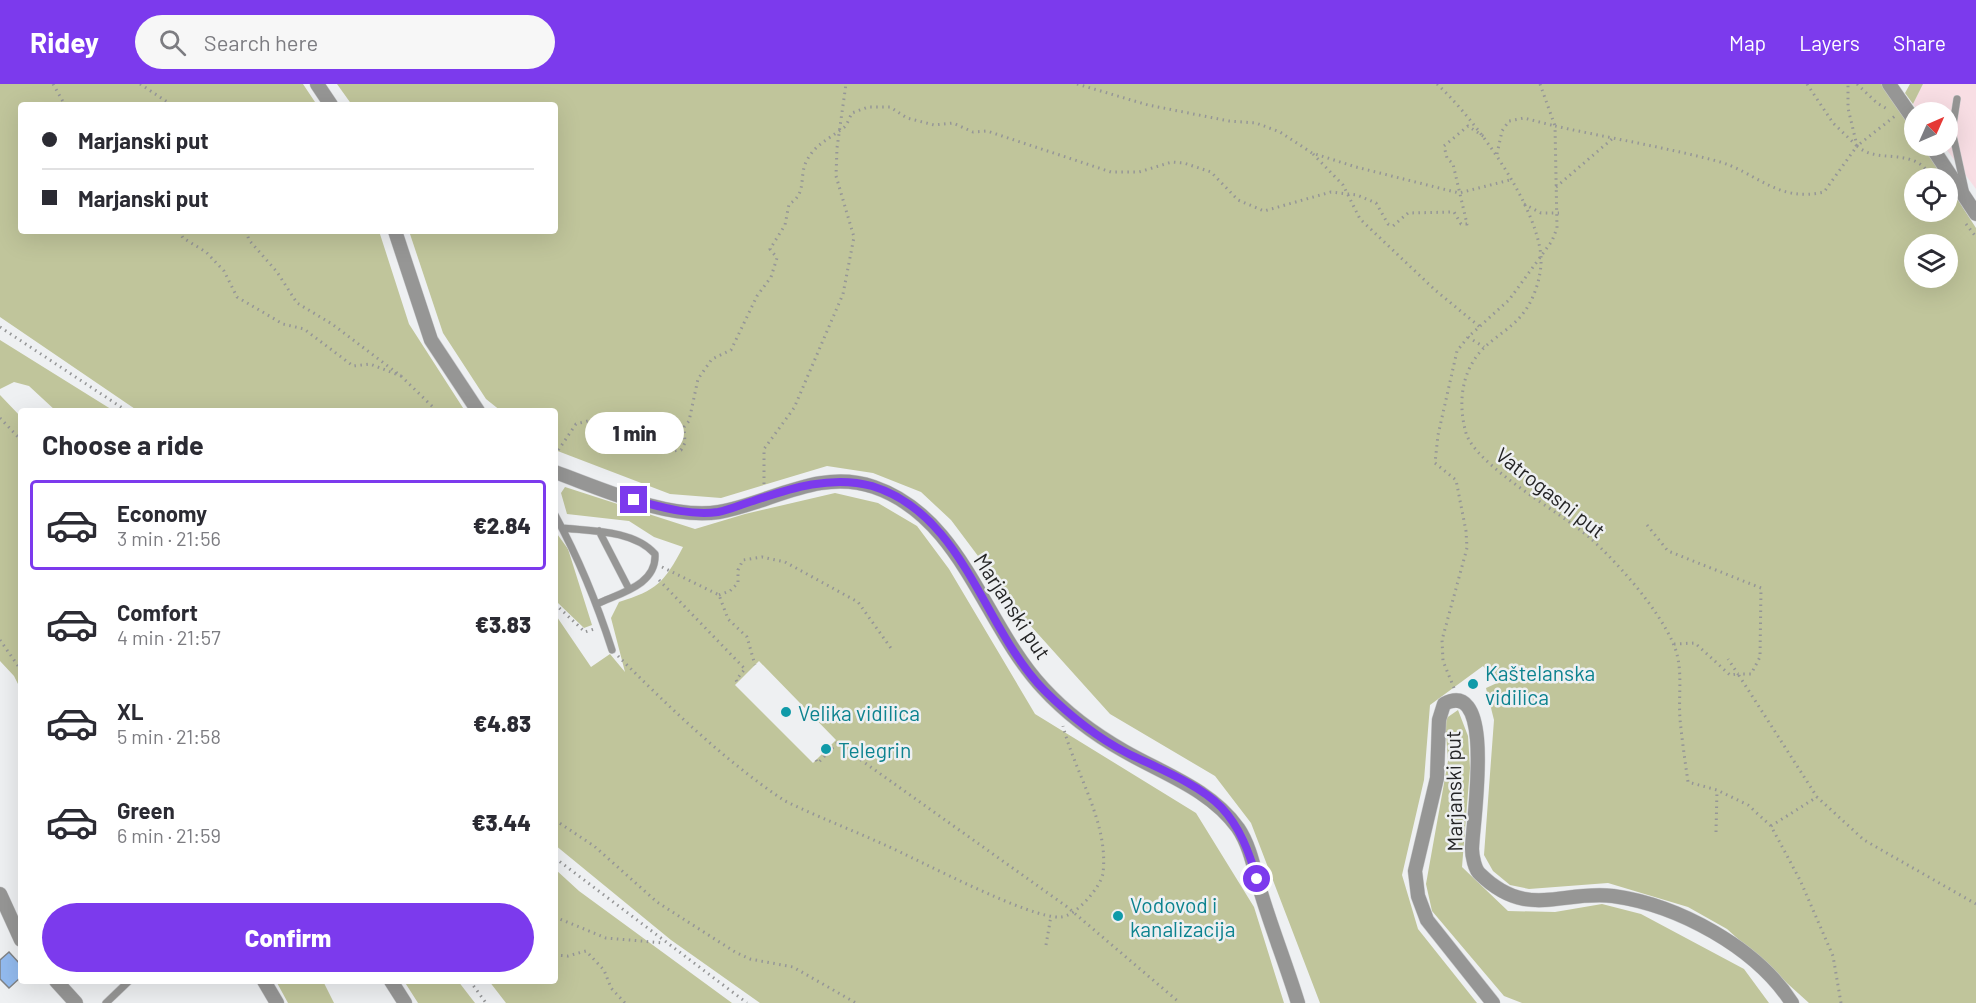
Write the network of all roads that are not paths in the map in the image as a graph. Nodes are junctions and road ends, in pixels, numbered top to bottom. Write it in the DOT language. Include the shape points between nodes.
graph roads {
  1 [pos="317,84"];
  2 [pos="1889,84"];
  3 [pos="1957,99"];
  4 [pos="329,102"];
  5 [pos="1904,106"];
  6 [pos="1938,156"];
  7 [pos="1966,199"];
  8 [pos="1976,214"];
  9 [pos="396,234"];
  10 [pos="476,408"];
  11 [pos="558,473"];
  12 [pos="558,521"];
  13 [pos="562,528"];
  14 [pos="599,531"];
  15 [pos="629,589"];
  16 [pos="597,604"];
  17 [pos="612,650"];
  18 [pos="0,894"];
  19 [pos="18,933"];
  20 [pos="59,984"];
  21 [pos="126,984"];
  22 [pos="266,984"];
  23 [pos="393,984"];
  24 [pos="76,1003"];
  25 [pos="106,1003"];
  26 [pos="277,1003"];
  27 [pos="405,1003"];
  28 [pos="1298,1003"];
  29 [pos="1493,1003"];
  30 [pos="1792,1003"];
  1 -- 4 [label="street"];
  2 -- 5 [label="street"];
  3 -- 7 [label="lane" via="1952,131"];
  6 -- 7 [label="street"];
  7 -- 8 [label="street"];
  9 -- 10 [label="street" via="431,340"];
  11 -- 28 [label="street, Marjanski put" via="634,500 691,512 720,512 815,483 848,481 874,487 928,518 957,557 1013,653 1044,689 1081,723 1220,805 1240,830"];
  12 -- 13 [label="lane"];
  13 -- 14 [label="lane"];
  13 -- 16 [label="lane"];
  14 -- 15 [label="lane"];
  14 -- 15 [label="lane" via="630,539 655,554 651,572 639,586"];
  15 -- 16 [label="lane"];
  16 -- 17 [label="lane"];
  18 -- 19 [label="street"];
  20 -- 24 [label="street"];
  21 -- 25 [label="lane"];
  22 -- 26 [label="street"];
  23 -- 27 [label="street"];
  29 -- 30 [label="street, Marjanski put" via="1427,921 1418,896 1415,871 1437,778 1439,720 1444,704 1455,698 1468,706 1478,751 1472,851 1477,872 1503,893 1531,902 1611,896 1692,919 1731,944 1772,978"];
}
